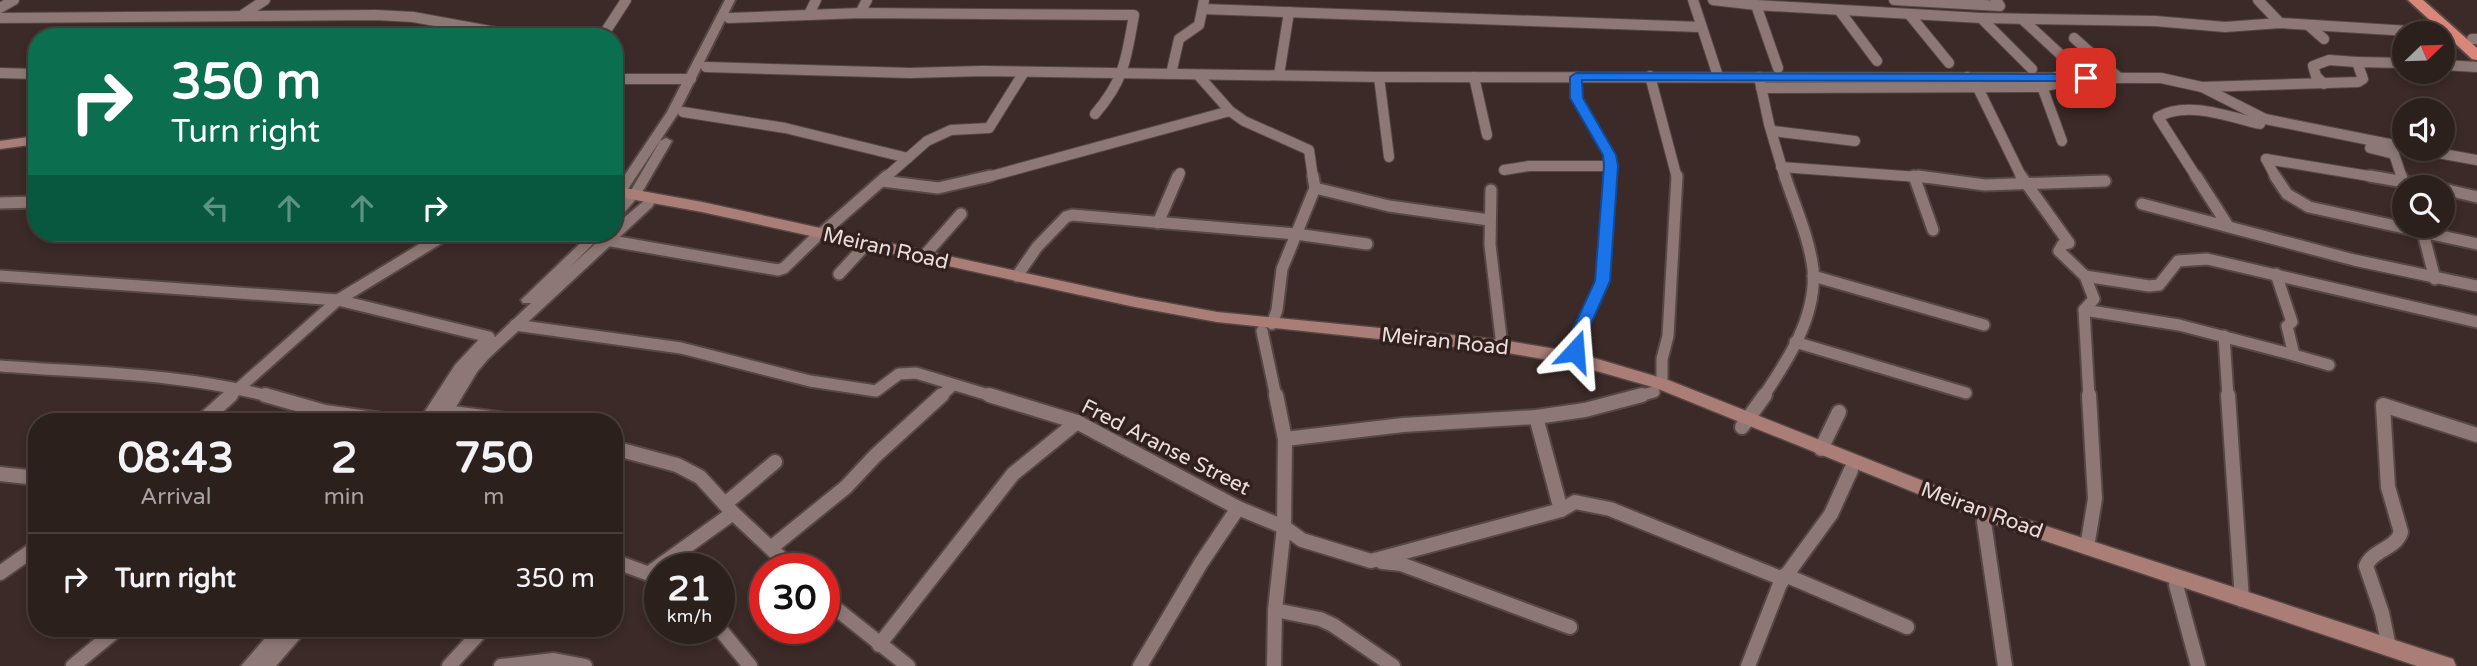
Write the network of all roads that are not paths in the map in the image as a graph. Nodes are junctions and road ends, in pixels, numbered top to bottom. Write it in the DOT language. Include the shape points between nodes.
graph roads {
  1 [pos="14,0"];
  2 [pos="265,0"];
  3 [pos="626,0"];
  4 [pos="730,0"];
  5 [pos="738,0"];
  6 [pos="816,0"];
  7 [pos="867,0"];
  8 [pos="1693,0"];
  9 [pos="1713,0"];
  10 [pos="1894,0"];
  11 [pos="1906,0"];
  12 [pos="1996,0"];
  13 [pos="2258,0"];
  14 [pos="2415,0"];
  15 [pos="2428,0"];
  16 [pos="1204,5"];
  17 [pos="1756,5"];
  18 [pos="0,8"];
  19 [pos="1839,10"];
  20 [pos="1289,12"];
  21 [pos="860,13"];
  22 [pos="809,14"];
  23 [pos="1909,14"];
  24 [pos="244,15"];
  25 [pos="0,18"];
  26 [pos="729,18"];
  27 [pos="1981,18"];
  28 [pos="2022,19"];
  29 [pos="2434,21"];
  30 [pos="2280,23"];
  31 [pos="2308,25"];
  32 [pos="1700,27"];
  33 [pos="469,28"];
  34 [pos="608,28"];
  35 [pos="2392,30"];
  36 [pos="2074,38"];
  37 [pos="2324,39"];
  38 [pos="2455,40"];
  39 [pos="2475,40"];
  40 [pos="2477,55"];
  41 [pos="1877,61"];
  42 [pos="2357,62"];
  43 [pos="1949,63"];
  44 [pos="2392,63"];
  45 [pos="2455,65"];
  46 [pos="2477,66"];
  47 [pos="706,67"];
  48 [pos="1779,68"];
  49 [pos="1024,72"];
  50 [pos="0,73"];
  51 [pos="28,74"];
  52 [pos="1124,74"];
  53 [pos="1171,74"];
  54 [pos="1198,75"];
  55 [pos="1650,76"];
  56 [pos="1718,76"];
  57 [pos="1379,77"];
  58 [pos="1474,77"];
  59 [pos="1576,77"];
  60 [pos="1967,77"];
  61 [pos="2038,78"];
  62 [pos="2086,78"];
  63 [pos="2119,78"];
  64 [pos="623,79"];
  65 [pos="691,79"];
  66 [pos="1284,79"];
  67 [pos="1760,83"];
  68 [pos="2324,84"];
  69 [pos="2202,88"];
  70 [pos="1978,89"];
  71 [pos="1230,111"];
  72 [pos="682,112"];
  73 [pos="1095,114"];
  74 [pos="1773,131"];
  75 [pos="1487,135"];
  76 [pos="28,139"];
  77 [pos="1855,141"];
  78 [pos="2062,141"];
  79 [pos="0,143"];
  80 [pos="2392,149"];
  81 [pos="2392,149"];
  82 [pos="1389,156"];
  83 [pos="2455,156"];
  84 [pos="908,158"];
  85 [pos="2477,160"];
  86 [pos="2444,161"];
  87 [pos="1611,166"];
  88 [pos="1781,167"];
  89 [pos="2477,167"];
  90 [pos="1504,170"];
  91 [pos="1180,173"];
  92 [pos="1914,176"];
  93 [pos="882,181"];
  94 [pos="2105,181"];
  95 [pos="2392,182"];
  96 [pos="2025,185"];
  97 [pos="1315,188"];
  98 [pos="1491,190"];
  99 [pos="2455,192"];
  100 [pos="627,196"];
  101 [pos="2477,197"];
  102 [pos="28,202"];
  103 [pos="0,204"];
  104 [pos="2143,204"];
  105 [pos="961,214"];
  106 [pos="1489,220"];
  107 [pos="1158,223"];
  108 [pos="2392,224"];
  109 [pos="2228,226"];
  110 [pos="1933,230"];
  111 [pos="1296,234"];
  112 [pos="818,236"];
  113 [pos="623,237"];
  114 [pos="2424,238"];
  115 [pos="2453,238"];
  116 [pos="433,242"];
  117 [pos="599,242"];
  118 [pos="600,242"];
  119 [pos="1367,244"];
  120 [pos="2477,244"];
  121 [pos="862,249"];
  122 [pos="924,256"];
  123 [pos="839,274"];
  124 [pos="2276,274"];
  125 [pos="0,275"];
  126 [pos="1017,276"];
  127 [pos="1812,276"];
  128 [pos="2085,276"];
  129 [pos="2435,279"];
  130 [pos="2477,286"];
  131 [pos="338,300"];
  132 [pos="2084,310"];
  133 [pos="2477,323"];
  134 [pos="514,325"];
  135 [pos="1984,326"];
  136 [pos="1267,328"];
  137 [pos="2224,336"];
  138 [pos="489,337"];
  139 [pos="1795,342"];
  140 [pos="1502,346"];
  141 [pos="2294,355"];
  142 [pos="1574,358"];
  143 [pos="2329,365"];
  144 [pos="0,366"];
  145 [pos="953,385"];
  146 [pos="239,388"];
  147 [pos="1658,388"];
  148 [pos="1966,393"];
  149 [pos="1839,412"];
  150 [pos="211,413"];
  151 [pos="338,413"];
  152 [pos="431,413"];
  153 [pos="444,413"];
  154 [pos="1536,417"];
  155 [pos="1077,422"];
  156 [pos="1745,423"];
  157 [pos="2477,435"];
  158 [pos="1285,439"];
  159 [pos="1821,449"];
  160 [pos="623,451"];
  161 [pos="775,462"];
  162 [pos="1851,470"];
  163 [pos="0,474"];
  164 [pos="28,477"];
  165 [pos="729,508"];
  166 [pos="1238,508"];
  167 [pos="1561,510"];
  168 [pos="1984,522"];
  169 [pos="1284,527"];
  170 [pos="772,547"];
  171 [pos="2087,547"];
  172 [pos="28,553"];
  173 [pos="679,553"];
  174 [pos="778,553"];
  175 [pos="1371,561"];
  176 [pos="623,564"];
  177 [pos="644,571"];
  178 [pos="0,573"];
  179 [pos="1784,577"];
  180 [pos="2176,585"];
  181 [pos="2242,600"];
  182 [pos="1275,610"];
  183 [pos="840,612"];
  184 [pos="1570,627"];
  185 [pos="1907,627"];
  186 [pos="108,637"];
  187 [pos="277,637"];
  188 [pos="292,637"];
  189 [pos="476,637"];
  190 [pos="732,644"];
  191 [pos="879,645"];
  192 [pos="2389,647"];
  193 [pos="73,666"];
  194 [pos="250,666"];
  195 [pos="265,666"];
  196 [pos="449,666"];
  197 [pos="501,666"];
  198 [pos="585,666"];
  199 [pos="750,666"];
  200 [pos="908,666"];
  201 [pos="1140,666"];
  202 [pos="1274,666"];
  203 [pos="1393,666"];
  204 [pos="1748,666"];
  205 [pos="2005,666"];
  206 [pos="2199,666"];
  207 [pos="2415,666"];
  208 [pos="2445,666"];
  1 -- 18 [label="street"];
  2 -- 24 [label="street"];
  3 -- 34 [label="street"];
  4 -- 65 [label="street"];
  5 -- 26 [label="street"];
  6 -- 22 [label="street"];
  7 -- 21 [label="street"];
  8 -- 32 [label="street"];
  9 -- 17 [label="street"];
  10 -- 11 [label="street"];
  11 -- 12 [label="street" via="2000,6"];
  13 -- 30 [label="street"];
  14 -- 29 [label="highway"];
  15 -- 39 [label="highway"];
  16 -- 20 [label="street"];
  16 -- 53 [label="street" via="1199,25 1179,39"];
  17 -- 19 [label="street"];
  17 -- 48 [label="street"];
  19 -- 23 [label="street"];
  19 -- 41 [label="street"];
  20 -- 32 [label="street"];
  20 -- 66 [label="street"];
  21 -- 22 [label="street"];
  21 -- 52 [label="street" via="1067,11 1136,16"];
  22 -- 26 [label="street"];
  23 -- 27 [label="street"];
  23 -- 43 [label="street"];
  24 -- 25 [label="street"];
  24 -- 33 [label="street" via="396,16"];
  26 -- 47 [label="street"];
  27 -- 28 [label="street"];
  27 -- 61 [label="street"];
  28 -- 30 [label="street" via="2225,27"];
  28 -- 62 [label="street"];
  30 -- 31 [label="street"];
  31 -- 35 [label="street"];
  31 -- 37 [label="street"];
  32 -- 56 [label="street"];
  36 -- 63 [label="street"];
  38 -- 40 [label="highway"];
  42 -- 44 [label="street"];
  42 -- 68 [label="street" via="2363,79"];
  42 -- 68 [label="street" via="2318,62 2314,71"];
  45 -- 46 [label="street"];
  47 -- 49 [label="street"];
  47 -- 72 [label="street"];
  49 -- 52 [label="street"];
  49 -- 84 [label="street" via="989,128 946,131"];
  50 -- 51 [label="street"];
  52 -- 53 [label="street"];
  52 -- 73 [label="street"];
  53 -- 54 [label="street"];
  54 -- 66 [label="street"];
  54 -- 71 [label="street"];
  55 -- 56 [label="street"];
  55 -- 59 [label="street"];
  55 -- 147 [label="street" via="1677,177 1668,336"];
  56 -- 67 [label="street"];
  57 -- 58 [label="street"];
  57 -- 66 [label="street"];
  57 -- 82 [label="street"];
  58 -- 59 [label="street"];
  58 -- 75 [label="street"];
  59 -- 87 [label="street" via="1577,98"];
  60 -- 61 [label="street"];
  60 -- 67 [label="street"];
  60 -- 70 [label="street"];
  61 -- 62 [label="street" via="2054,84 2056,77"];
  61 -- 70 [label="street"];
  61 -- 78 [label="street"];
  62 -- 63 [label="street"];
  63 -- 69 [label="street" via="2161,78"];
  64 -- 65 [label="street"];
  65 -- 100 [label="street"];
  67 -- 70 [label="street"];
  67 -- 74 [label="street"];
  68 -- 69 [label="street"];
  69 -- 80 [label="street" via="2256,117"];
  70 -- 96 [label="street"];
  71 -- 93 [label="street" via="955,186"];
  71 -- 97 [label="street" via="1256,128 1309,150"];
  72 -- 84 [label="street" via="785,128"];
  72 -- 100 [label="street"];
  74 -- 77 [label="street"];
  74 -- 88 [label="street"];
  76 -- 79 [label="main road"];
  81 -- 109 [label="street" via="2206,113 2162,113 2158,117"];
  83 -- 85 [label="street"];
  84 -- 93 [label="street"];
  86 -- 89 [label="street"];
  87 -- 90 [label="street"];
  87 -- 142 [label="street" via="1603,281 1578,335"];
  88 -- 92 [label="street"];
  88 -- 127 [label="street" via="1806,242"];
  91 -- 107 [label="street"];
  92 -- 96 [label="street"];
  92 -- 110 [label="street"];
  93 -- 112 [label="street"];
  94 -- 96 [label="street"];
  95 -- 108 [label="street" via="2266,159 2280,189 2296,202"];
  96 -- 128 [label="street" via="2069,243 2059,251"];
  97 -- 106 [label="street" via="1389,206"];
  97 -- 111 [label="street"];
  98 -- 106 [label="street"];
  99 -- 101 [label="street"];
  100 -- 112 [label="main road, Meiran Road"];
  102 -- 103 [label="street"];
  104 -- 109 [label="street"];
  105 -- 122 [label="street"];
  106 -- 140 [label="street"];
  107 -- 111 [label="street"];
  107 -- 126 [label="street" via="1066,217"];
  109 -- 129 [label="street"];
  111 -- 119 [label="street"];
  111 -- 136 [label="street" via="1282,270 1277,310"];
  112 -- 113 [label="street" via="784,268 772,269"];
  112 -- 121 [label="main road, Meiran Road"];
  112 -- 122 [label="main road, Meiran Road"];
  114 -- 129 [label="street"];
  115 -- 120 [label="street"];
  116 -- 131 [label="street"];
  117 -- 138 [label="street"];
  118 -- 134 [label="street"];
  121 -- 123 [label="street"];
  121 -- 136 [label="main road, Meiran Road" via="1172,319"];
  122 -- 126 [label="main road, Meiran Road"];
  124 -- 128 [label="street" via="2196,258 2174,263 2159,285"];
  124 -- 133 [label="street"];
  124 -- 141 [label="street" via="2292,321 2287,326"];
  125 -- 131 [label="street"];
  126 -- 136 [label="main road, Meiran Road"];
  127 -- 135 [label="street"];
  127 -- 139 [label="street" via="1811,300"];
  128 -- 132 [label="street" via="2094,299"];
  129 -- 130 [label="street"];
  131 -- 138 [label="street"];
  131 -- 146 [label="street"];
  132 -- 137 [label="street" via="2163,321"];
  132 -- 171 [label="street" via="2095,499"];
  134 -- 145 [label="street, Fred Aranse Street" via="681,348 847,388 876,391 907,372"];
  134 -- 153 [label="street" via="472,369"];
  136 -- 140 [label="main road, Meiran Road"];
  136 -- 147 [label="main road, Meiran Road" via="1544,361"];
  136 -- 158 [label="street"];
  137 -- 141 [label="street"];
  137 -- 181 [label="street"];
  138 -- 152 [label="street" via="460,368"];
  139 -- 148 [label="street"];
  139 -- 156 [label="street"];
  140 -- 142 [label="main road, Meiran Road"];
  141 -- 143 [label="street"];
  142 -- 147 [label="main road, Meiran Road"];
  144 -- 146 [label="street"];
  145 -- 155 [label="street, Fred Aranse Street"];
  145 -- 170 [label="street" via="846,487"];
  146 -- 150 [label="street"];
  146 -- 151 [label="street"];
  147 -- 154 [label="street" via="1585,410"];
  147 -- 156 [label="main road, Meiran Road"];
  149 -- 159 [label="street"];
  154 -- 158 [label="street" via="1403,425"];
  154 -- 167 [label="street"];
  155 -- 166 [label="street, Fred Aranse Street"];
  155 -- 191 [label="street" via="1013,474"];
  156 -- 159 [label="main road, Meiran Road"];
  156 -- 162 [label="main road, Meiran Road"];
  157 -- 192 [label="street" via="2383,405 2388,486 2401,533 2366,566"];
  158 -- 169 [label="street"];
  159 -- 171 [label="main road, Meiran Road" via="1987,514"];
  160 -- 165 [label="street" via="690,470"];
  161 -- 165 [label="street"];
  162 -- 168 [label="main road, Meiran Road"];
  162 -- 179 [label="street" via="1845,492 1827,523"];
  163 -- 164 [label="street"];
  165 -- 170 [label="street"];
  165 -- 173 [label="street"];
  166 -- 169 [label="street, Fred Aranse Street"];
  166 -- 201 [label="street"];
  167 -- 175 [label="street"];
  167 -- 179 [label="street" via="1575,502 1599,506"];
  168 -- 180 [label="main road, Meiran Road"];
  168 -- 205 [label="street"];
  169 -- 175 [label="street, Fred Aranse Street" via="1301,540"];
  169 -- 182 [label="street"];
  170 -- 174 [label="street"];
  171 -- 181 [label="main road, Meiran Road"];
  172 -- 178 [label="street"];
  175 -- 184 [label="street, Fred Aranse Street" via="1402,564"];
  176 -- 177 [label="street"];
  179 -- 185 [label="street"];
  179 -- 204 [label="street"];
  180 -- 206 [label="street"];
  180 -- 207 [label="main road, Meiran Road"];
  181 -- 192 [label="main road, Meiran Road"];
  182 -- 202 [label="street"];
  182 -- 203 [label="street" via="1333,625"];
  183 -- 191 [label="street"];
  186 -- 193 [label="street"];
  187 -- 194 [label="street"];
  188 -- 195 [label="street"];
  189 -- 196 [label="street"];
  190 -- 199 [label="street"];
  191 -- 200 [label="street"];
  192 -- 208 [label="main road, Meiran Road"];
  197 -- 198 [label="street" via="533,660"];
}
